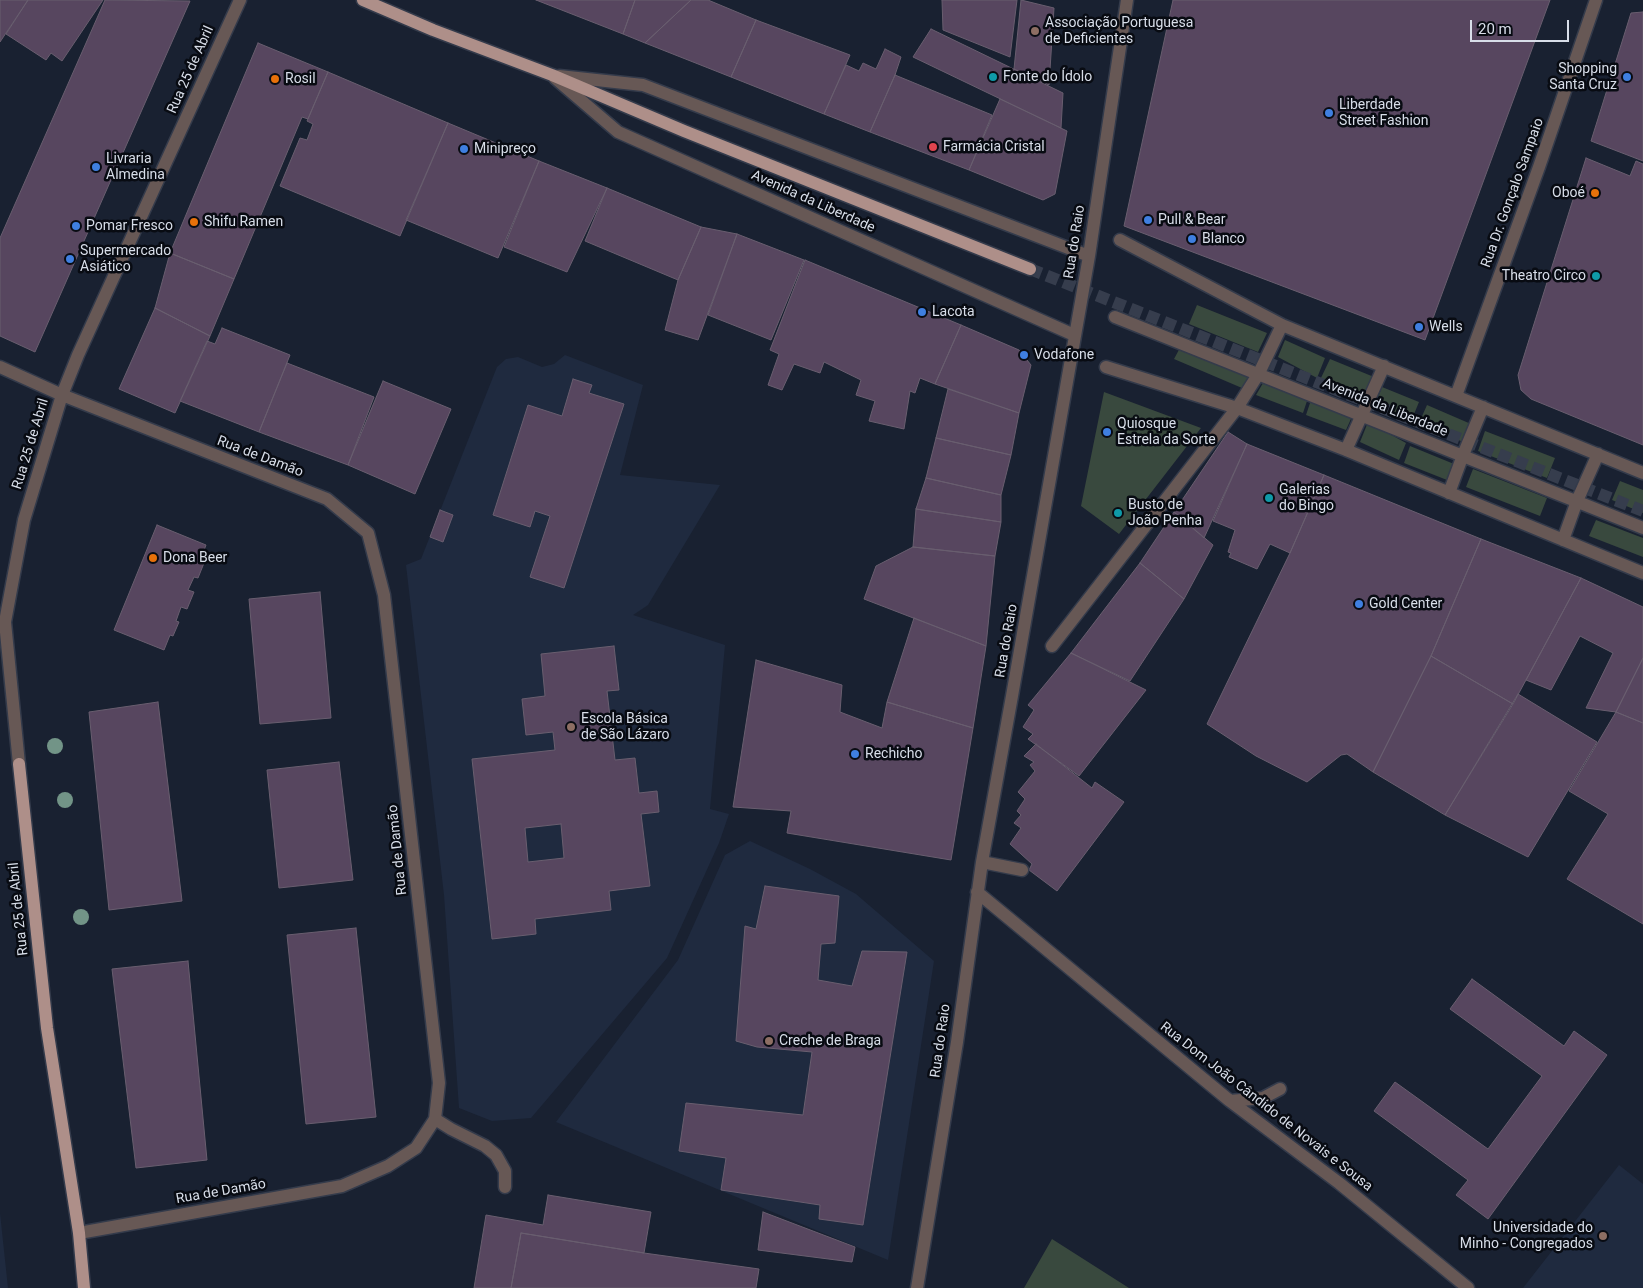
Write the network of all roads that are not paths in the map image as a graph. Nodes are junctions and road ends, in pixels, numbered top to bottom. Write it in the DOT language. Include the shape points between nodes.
graph roads {
  1 [pos="240,0"];
  2 [pos="363,0"];
  3 [pos="1127,0"];
  4 [pos="1596,0"];
  5 [pos="552,76"];
  6 [pos="1120,240"];
  7 [pos="1089,256"];
  8 [pos="1030,269"];
  9 [pos="1115,317"];
  10 [pos="1282,325"];
  11 [pos="1074,335"];
  12 [pos="1384,366"];
  13 [pos="1106,367"];
  14 [pos="0,368"];
  15 [pos="1259,373"];
  16 [pos="62,395"];
  17 [pos="1456,396"];
  18 [pos="1483,407"];
  19 [pos="1236,408"];
  20 [pos="1361,414"];
  21 [pos="1346,450"];
  22 [pos="1598,454"];
  23 [pos="1463,455"];
  24 [pos="1643,473"];
  25 [pos="1449,493"];
  26 [pos="1577,501"];
  27 [pos="1643,528"];
  28 [pos="1563,540"];
  29 [pos="1643,573"];
  30 [pos="2,622"];
  31 [pos="1052,646"];
  32 [pos="20,764"];
  33 [pos="982,862"];
  34 [pos="1022,870"];
  35 [pos="977,892"];
  36 [pos="1280,1090"];
  37 [pos="1230,1101"];
  38 [pos="435,1119"];
  39 [pos="505,1187"];
  40 [pos="79,1233"];
  41 [pos="84,1288"];
  42 [pos="917,1288"];
  43 [pos="1468,1288"];
  1 -- 16 [label="street, Rua 25 de Abril"];
  2 -- 5 [label="main road, Avenida da Liberdade"];
  3 -- 7 [label="street, Rua do Raio"];
  4 -- 17 [label="street, Rua Dr. Gonçalo Sampaio"];
  5 -- 7 [label="street, Avenida da Liberdade" via="643,85"];
  5 -- 8 [label="main road, Avenida da Liberdade"];
  5 -- 11 [label="street, Avenida da Liberdade" via="618,132"];
  6 -- 10 [label="street"];
  7 -- 11 [label="street, Rua do Raio"];
  9 -- 15 [label="street, Avenida da Liberdade"];
  10 -- 12 [label="street"];
  10 -- 15 [label="street"];
  11 -- 33 [label="street, Rua do Raio"];
  12 -- 17 [label="street"];
  12 -- 20 [label="street"];
  13 -- 19 [label="street"];
  14 -- 16 [label="street, Rua de Damão"];
  15 -- 19 [label="street"];
  15 -- 20 [label="street, Avenida da Liberdade"];
  16 -- 30 [label="street, Rua 25 de Abril" via="24,520"];
  16 -- 38 [label="street, Rua de Damão" via="327,499 368,534 384,595 439,1083"];
  17 -- 18 [label="street"];
  18 -- 22 [label="street"];
  18 -- 23 [label="street"];
  19 -- 21 [label="street"];
  19 -- 31 [label="street"];
  20 -- 21 [label="street"];
  20 -- 23 [label="street, Avenida da Liberdade"];
  21 -- 25 [label="street"];
  22 -- 24 [label="street"];
  22 -- 26 [label="street"];
  23 -- 25 [label="street"];
  23 -- 26 [label="street, Avenida da Liberdade"];
  25 -- 28 [label="street"];
  26 -- 27 [label="street, Avenida da Liberdade"];
  26 -- 28 [label="street"];
  28 -- 29 [label="street"];
  30 -- 32 [label="street, Rua 25 de Abril"];
  32 -- 40 [label="main road, Rua 25 de Abril" via="47,1028"];
  33 -- 34 [label="street"];
  33 -- 35 [label="street, Rua do Raio"];
  35 -- 37 [label="street, Rua Dom João Cândido de Novais e Sousa"];
  35 -- 42 [label="street, Rua do Raio" via="958,1042"];
  36 -- 37 [label="street" via="1263,1098"];
  37 -- 43 [label="street, Rua Dom João Cândido de Novais e Sousa" via="1340,1183"];
  38 -- 39 [label="street" via="496,1155 505,1171"];
  38 -- 40 [label="street, Rua de Damão" via="416,1148 388,1166 342,1186"];
  40 -- 41 [label="main road, Rua 25 de Abril"];
}
